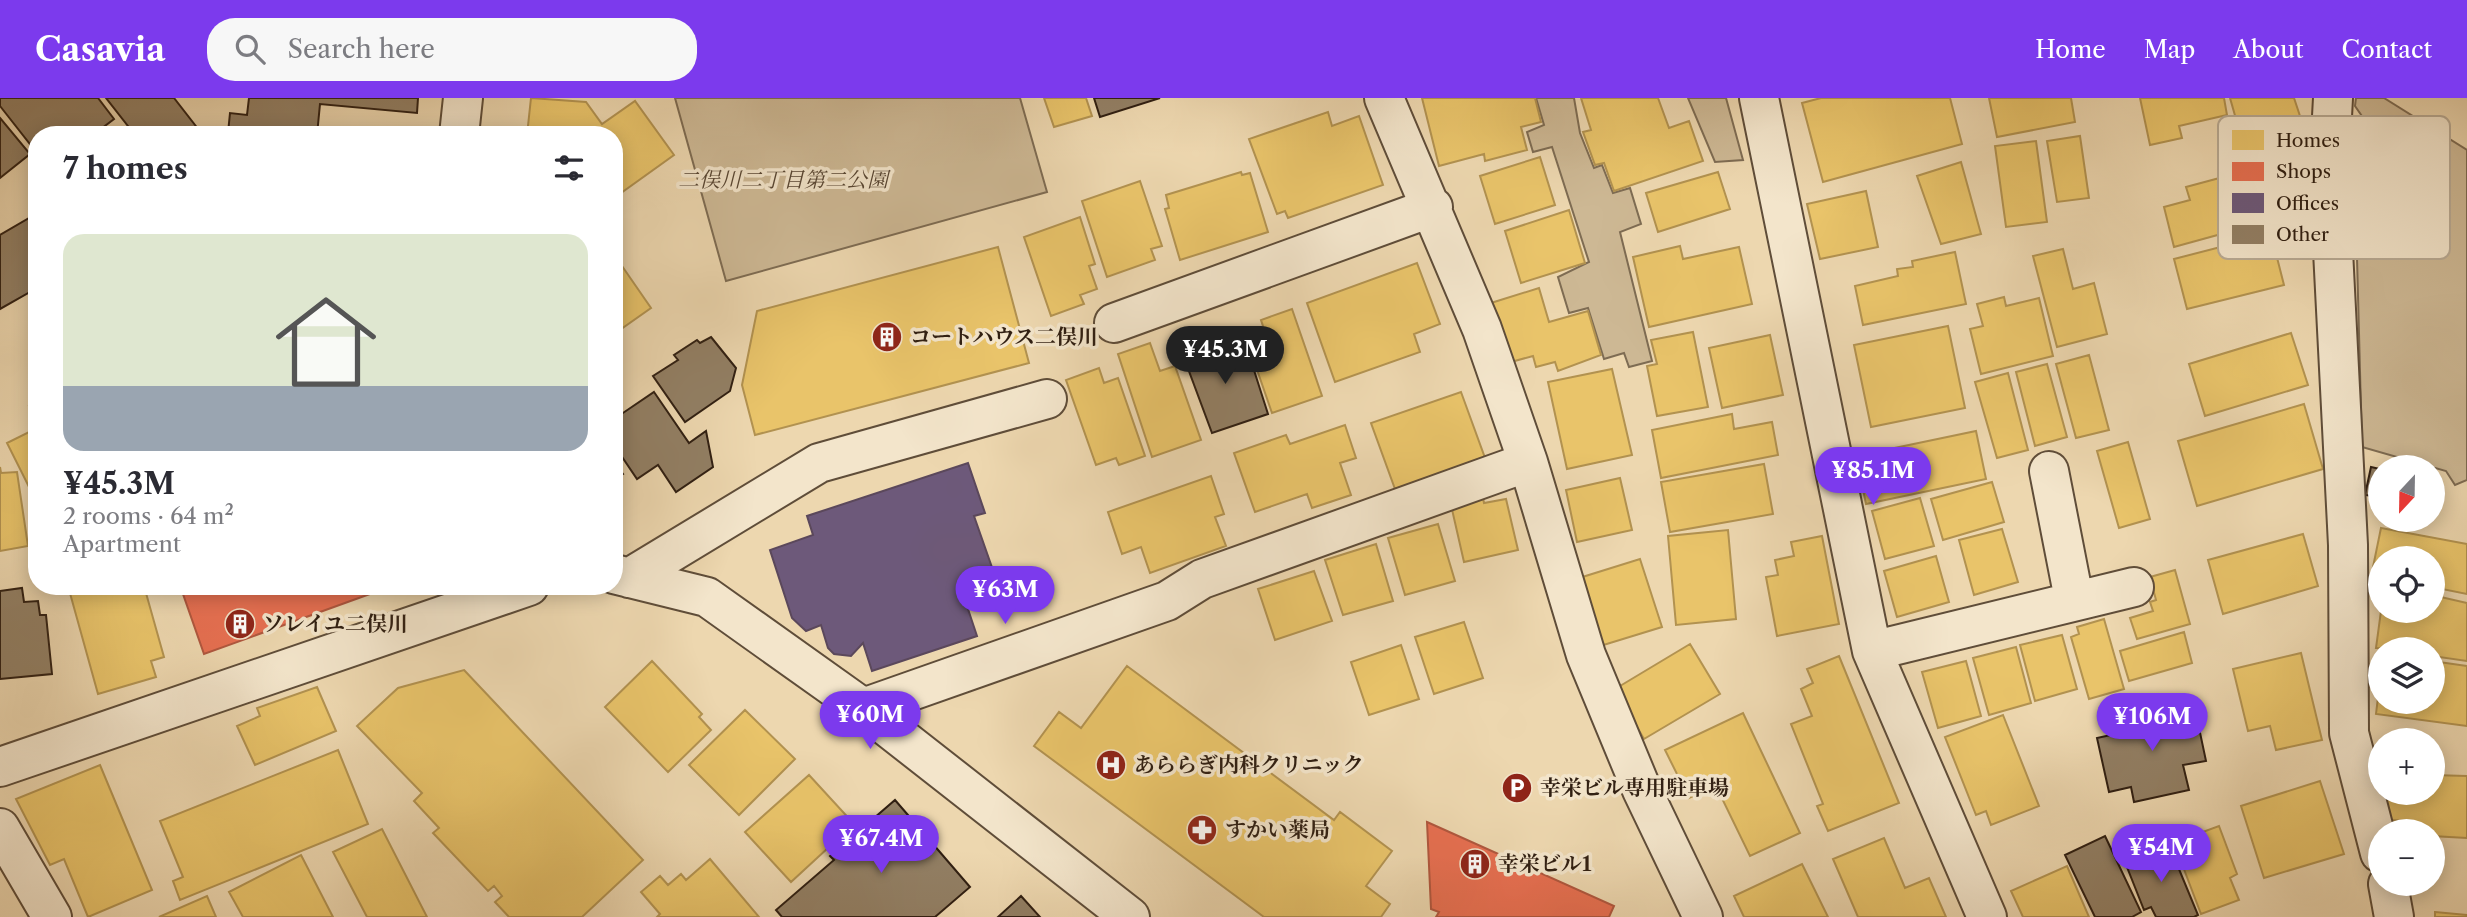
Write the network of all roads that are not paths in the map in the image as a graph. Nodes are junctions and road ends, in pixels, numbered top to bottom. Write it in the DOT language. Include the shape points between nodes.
graph roads {
  1 [pos="463,98"];
  2 [pos="1384,98"];
  3 [pos="1759,98"];
  4 [pos="2333,98"];
  5 [pos="2332,116"];
  6 [pos="460,126"];
  7 [pos="1433,207"];
  8 [pos="2333,259"];
  9 [pos="1114,323"];
  10 [pos="1047,399"];
  11 [pos="1528,462"];
  12 [pos="2049,471"];
  13 [pos="623,575"];
  14 [pos="623,576"];
  15 [pos="2134,587"];
  16 [pos="489,595"];
  17 [pos="2074,599"];
  18 [pos="1872,650"];
  19 [pos="863,708"];
  20 [pos="0,767"];
  21 [pos="2371,819"];
  22 [pos="0,828"];
  23 [pos="2390,896"];
  24 [pos="52,917"];
  25 [pos="1130,917"];
  26 [pos="1703,917"];
  27 [pos="1987,917"];
  28 [pos="2394,917"];
  1 -- 6 [label="street"];
  2 -- 7 [label="street"];
  3 -- 18 [label="street"];
  4 -- 5 [label="street"];
  7 -- 9 [label="street"];
  7 -- 11 [label="street"];
  8 -- 21 [label="street" via="2348,545 2349,733"];
  10 -- 13 [label="street" via="819,463"];
  11 -- 19 [label="street" via="1202,579 1167,601"];
  11 -- 26 [label="street" via="1586,655 1642,790"];
  12 -- 17 [label="street"];
  14 -- 19 [label="street" via="707,597"];
  15 -- 17 [label="street"];
  16 -- 20 [label="street"];
  17 -- 18 [label="street"];
  18 -- 27 [label="street"];
  19 -- 25 [label="street"];
  22 -- 24 [label="street"];
  23 -- 28 [label="street"];
}
